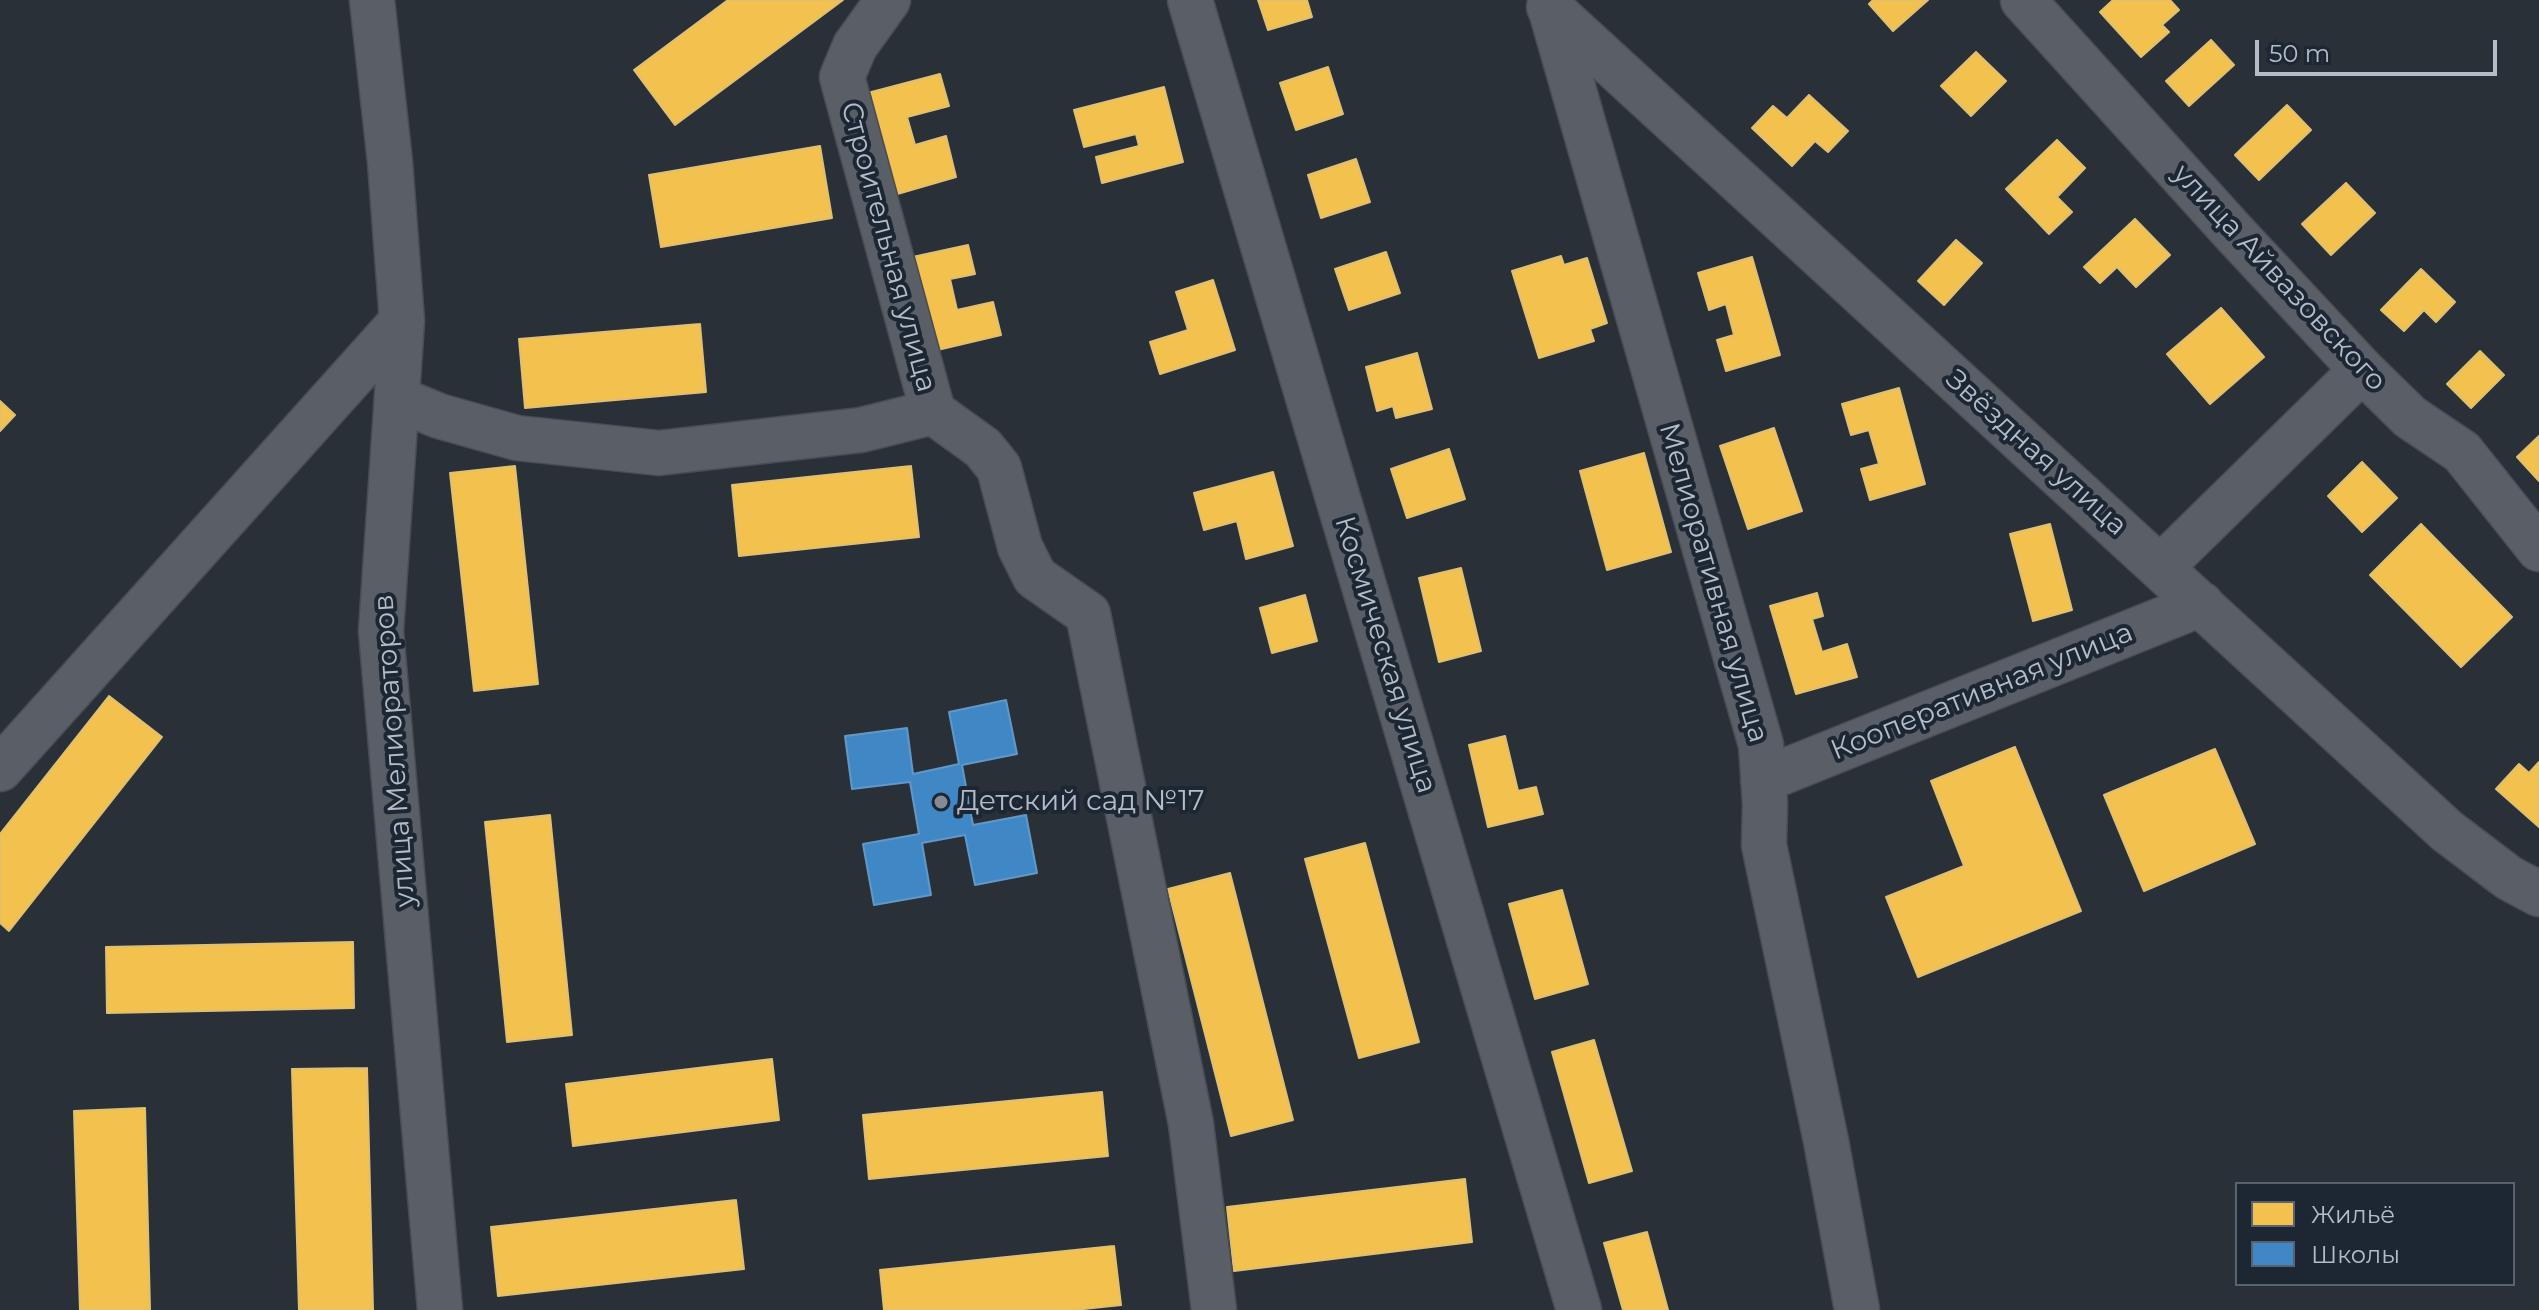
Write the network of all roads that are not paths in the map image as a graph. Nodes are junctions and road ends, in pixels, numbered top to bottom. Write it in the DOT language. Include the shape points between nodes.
graph roads {
  1 [pos="372,0"];
  2 [pos="888,0"];
  3 [pos="1190,0"];
  4 [pos="2023,0"];
  5 [pos="1546,4"];
  6 [pos="402,321"];
  7 [pos="2362,370"];
  8 [pos="398,399"];
  9 [pos="933,412"];
  10 [pos="2539,549"];
  11 [pos="2161,567"];
  12 [pos="2201,604"];
  13 [pos="0,769"];
  14 [pos="1763,780"];
  15 [pos="2539,894"];
  16 [pos="440,1310"];
  17 [pos="1214,1310"];
  18 [pos="1579,1310"];
  19 [pos="1857,1310"];
  1 -- 6 [label="street, улица Мелиораторов"];
  2 -- 9 [label="street, Строительная улица" via="855,46 842,77"];
  3 -- 18 [label="street, Космическая улица"];
  4 -- 7 [label="street, улица Айвазовского"];
  5 -- 11 [label="street, Звёздная улица"];
  5 -- 14 [label="street, Мелиоративная улица" via="1761,745"];
  6 -- 8 [label="street, улица Мелиораторов"];
  6 -- 13 [label="street"];
  7 -- 10 [label="street, улица Айвазовского" via="2410,417 2462,452"];
  7 -- 11 [label="street"];
  8 -- 9 [label="street" via="517,438 659,453 861,430"];
  8 -- 16 [label="street, улица Мелиораторов" via="381,631"];
  9 -- 17 [label="street" via="983,448 999,468 1020,547 1035,577 1088,614 1191,1124"];
  11 -- 12 [label="street, Звёздная улица"];
  12 -- 14 [label="street, Кооперативная улица"];
  12 -- 15 [label="street, Звёздная улица" via="2447,831"];
  14 -- 19 [label="street, Мелиоративная улица" via="1764,845"];
}
